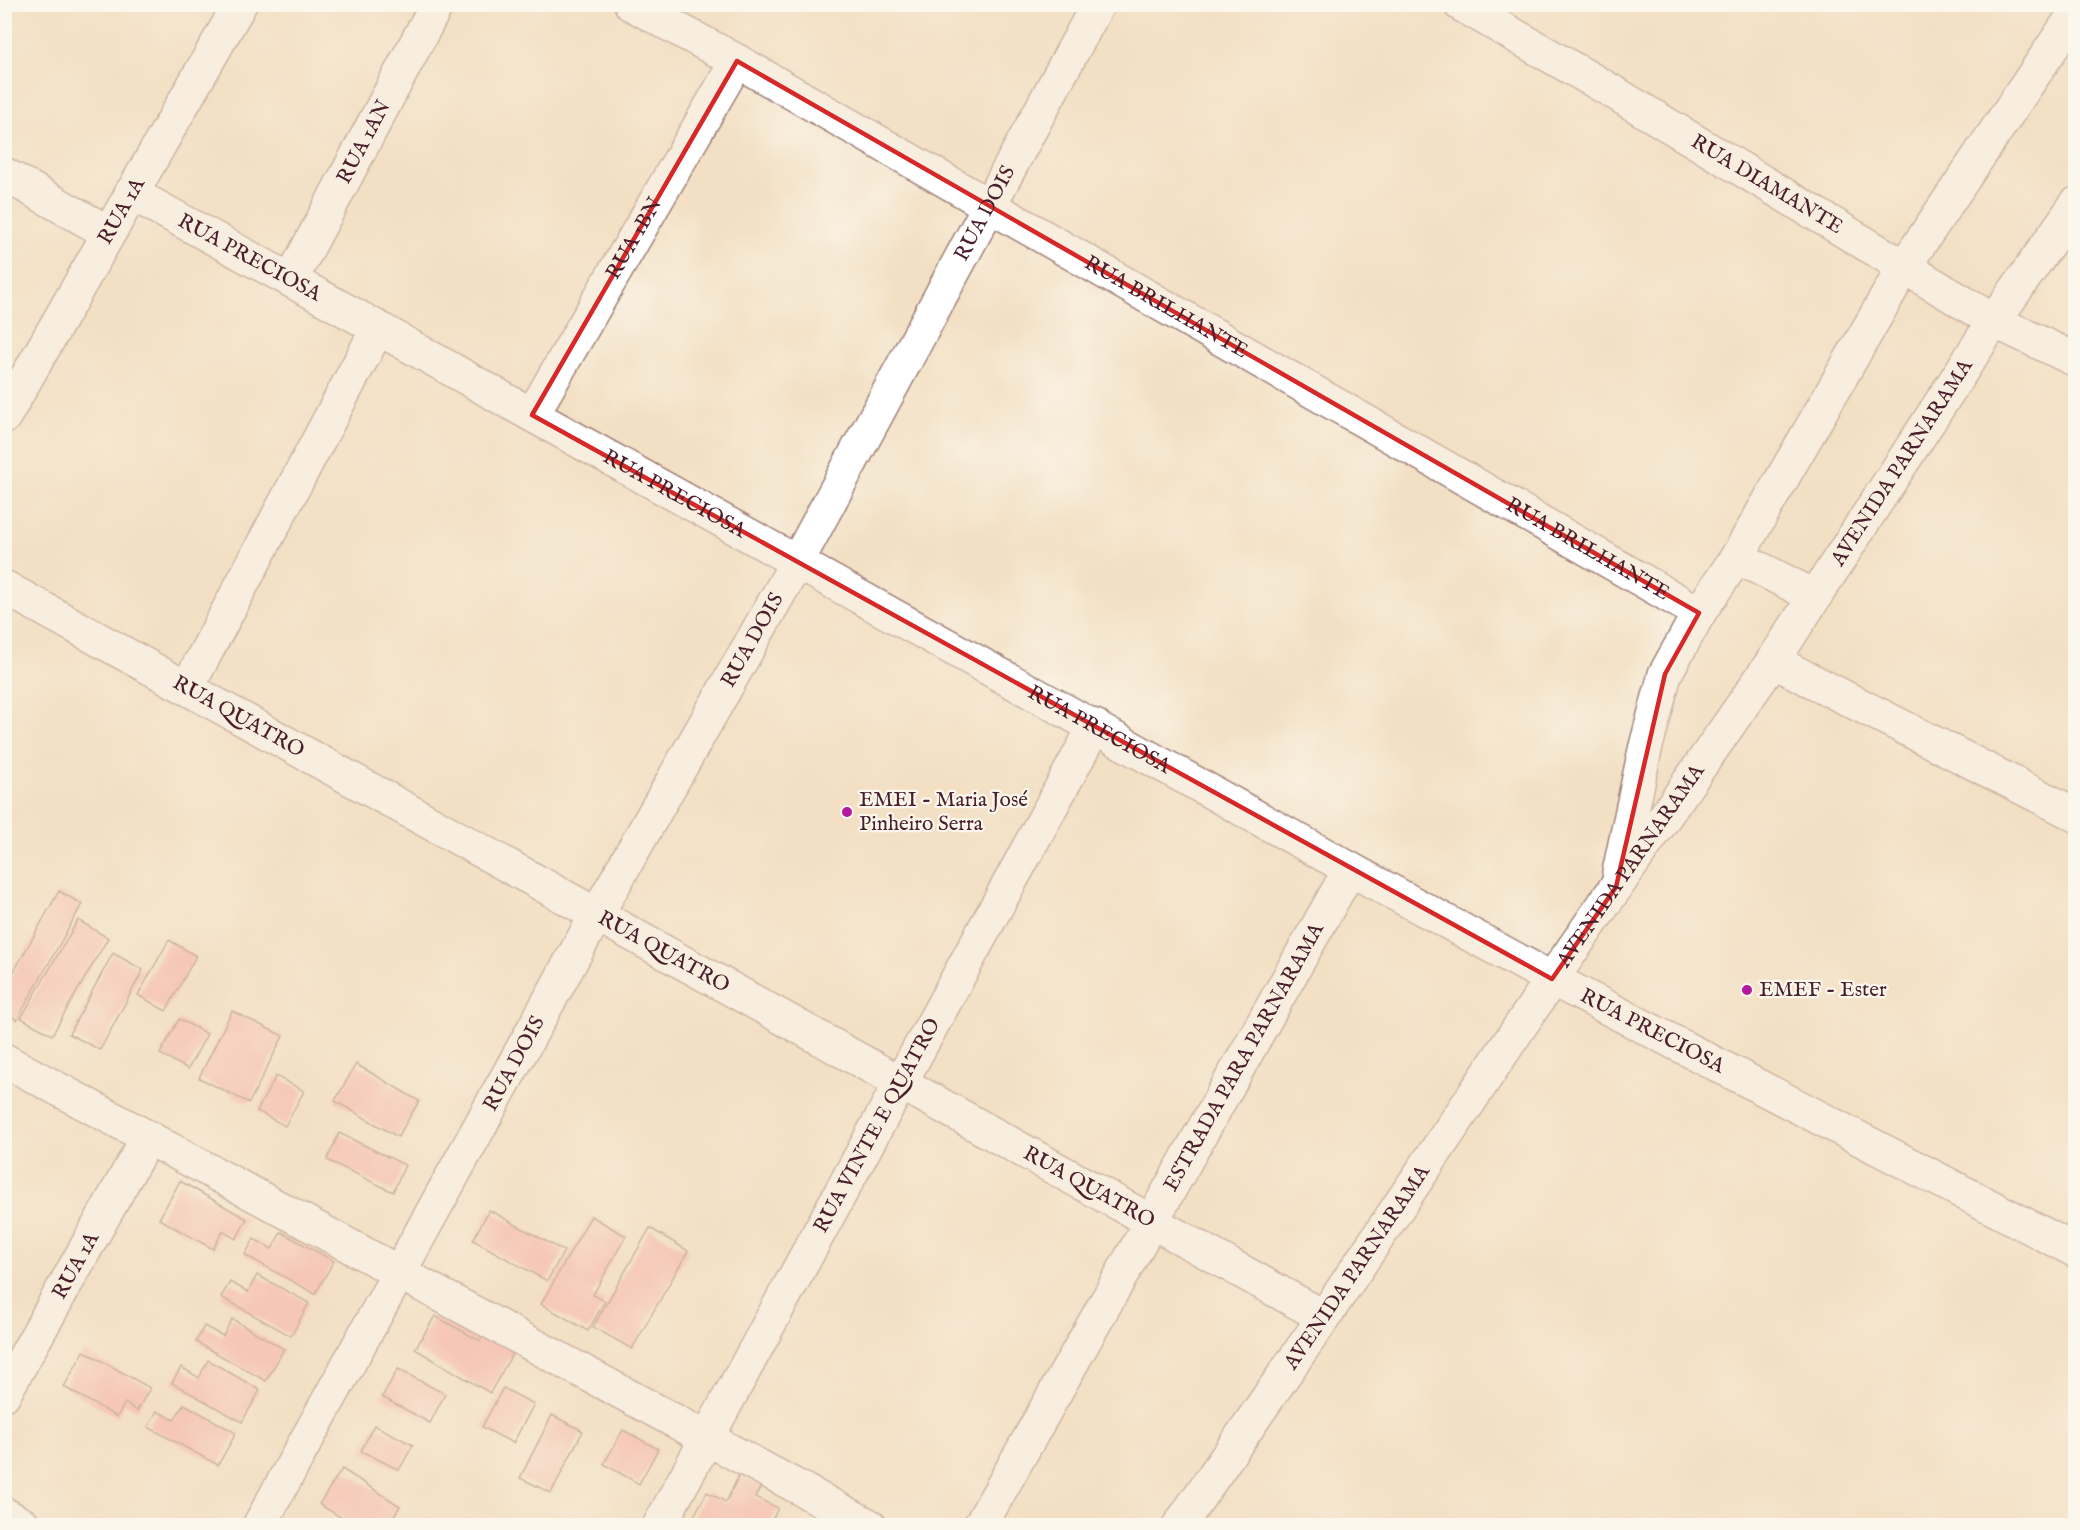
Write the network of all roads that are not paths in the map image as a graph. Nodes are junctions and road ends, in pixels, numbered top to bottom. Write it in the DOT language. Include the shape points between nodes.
graph roads {
  1 [pos="240,4"];
  2 [pos="437,4"];
  3 [pos="631,4"];
  4 [pos="1098,4"];
  5 [pos="1460,4"];
  6 [pos="2076,12"];
  7 [pos="737,61"];
  8 [pos="4,174"];
  9 [pos="131,193"];
  10 [pos="2076,204"];
  11 [pos="990,206"];
  12 [pos="109,233"];
  13 [pos="1904,267"];
  14 [pos="291,280"];
  15 [pos="1994,321"];
  16 [pos="378,328"];
  17 [pos="2076,360"];
  18 [pos="532,416"];
  19 [pos="4,417"];
  20 [pos="1737,556"];
  21 [pos="797,562"];
  22 [pos="4,587"];
  23 [pos="1814,596"];
  24 [pos="1699,613"];
  25 [pos="1773,661"];
  26 [pos="187,688"];
  27 [pos="1095,726"];
  28 [pos="2076,815"];
  29 [pos="1350,869"];
  30 [pos="1616,887"];
  31 [pos="597,914"];
  32 [pos="1552,980"];
  33 [pos="4,1060"];
  34 [pos="901,1082"];
  35 [pos="148,1137"];
  36 [pos="1152,1221"];
  37 [pos="2076,1251"];
  38 [pos="400,1273"];
  39 [pos="1324,1317"];
  40 [pos="4,1394"];
  41 [pos="707,1437"];
  42 [pos="4,1514"];
  43 [pos="25,1526"];
  44 [pos="259,1526"];
  45 [pos="659,1526"];
  46 [pos="870,1526"];
  47 [pos="980,1526"];
  48 [pos="1179,1526"];
  1 -- 9 [label="street, RUA 1A"];
  2 -- 14 [label="street, RUA 1AN"];
  3 -- 7 [label="street, RUA BRILHANTE"];
  4 -- 11 [label="street, RUA DOIS"];
  5 -- 13 [label="street, RUA DIAMANTE"];
  6 -- 13 [label="street"];
  7 -- 11 [label="street, RUA BRILHANTE"];
  7 -- 18 [label="street, RUA 1BN"];
  8 -- 12 [label="street"];
  9 -- 12 [label="street, RUA 1A"];
  9 -- 14 [label="street, RUA PRECIOSA"];
  10 -- 15 [label="street, AVENIDA PARNARAMA"];
  11 -- 21 [label="street, RUA DOIS"];
  11 -- 24 [label="street, RUA BRILHANTE"];
  12 -- 19 [label="street, RUA 1A"];
  13 -- 15 [label="street, RUA DIAMANTE"];
  13 -- 20 [label="street"];
  14 -- 16 [label="street, RUA PRECIOSA"];
  15 -- 17 [label="street, RUA DIAMANTE"];
  15 -- 23 [label="street, AVENIDA PARNARAMA"];
  16 -- 18 [label="street, RUA PRECIOSA"];
  16 -- 26 [label="street"];
  18 -- 21 [label="street, RUA PRECIOSA"];
  20 -- 23 [label="street"];
  20 -- 24 [label="street"];
  21 -- 27 [label="street, RUA PRECIOSA"];
  21 -- 31 [label="street, RUA DOIS"];
  22 -- 26 [label="street, RUA QUATRO"];
  23 -- 25 [label="street, AVENIDA PARNARAMA"];
  24 -- 30 [label="street" via="1665,674"];
  25 -- 28 [label="street"];
  25 -- 30 [label="street, AVENIDA PARNARAMA"];
  26 -- 31 [label="street, RUA QUATRO"];
  27 -- 29 [label="street, RUA PRECIOSA"];
  27 -- 34 [label="street, RUA VINTE E QUATRO"];
  29 -- 32 [label="street, RUA PRECIOSA"];
  29 -- 36 [label="street, ESTRADA PARA PARNARAMA"];
  30 -- 32 [label="street, AVENIDA PARNARAMA"];
  31 -- 34 [label="street, RUA QUATRO"];
  31 -- 38 [label="street, RUA DOIS"];
  32 -- 37 [label="street, RUA PRECIOSA"];
  32 -- 39 [label="street, AVENIDA PARNARAMA"];
  33 -- 35 [label="street"];
  34 -- 36 [label="street, RUA QUATRO"];
  34 -- 41 [label="street, RUA VINTE E QUATRO"];
  35 -- 38 [label="street"];
  35 -- 40 [label="street, RUA 1A"];
  36 -- 39 [label="street, RUA QUATRO"];
  36 -- 47 [label="street, ESTRADA PARA PARNARAMA"];
  38 -- 41 [label="street"];
  38 -- 44 [label="street, RUA DOIS"];
  39 -- 48 [label="street, AVENIDA PARNARAMA"];
  41 -- 45 [label="street, RUA VINTE E QUATRO"];
  41 -- 46 [label="street"];
  42 -- 43 [label="street"];
}
